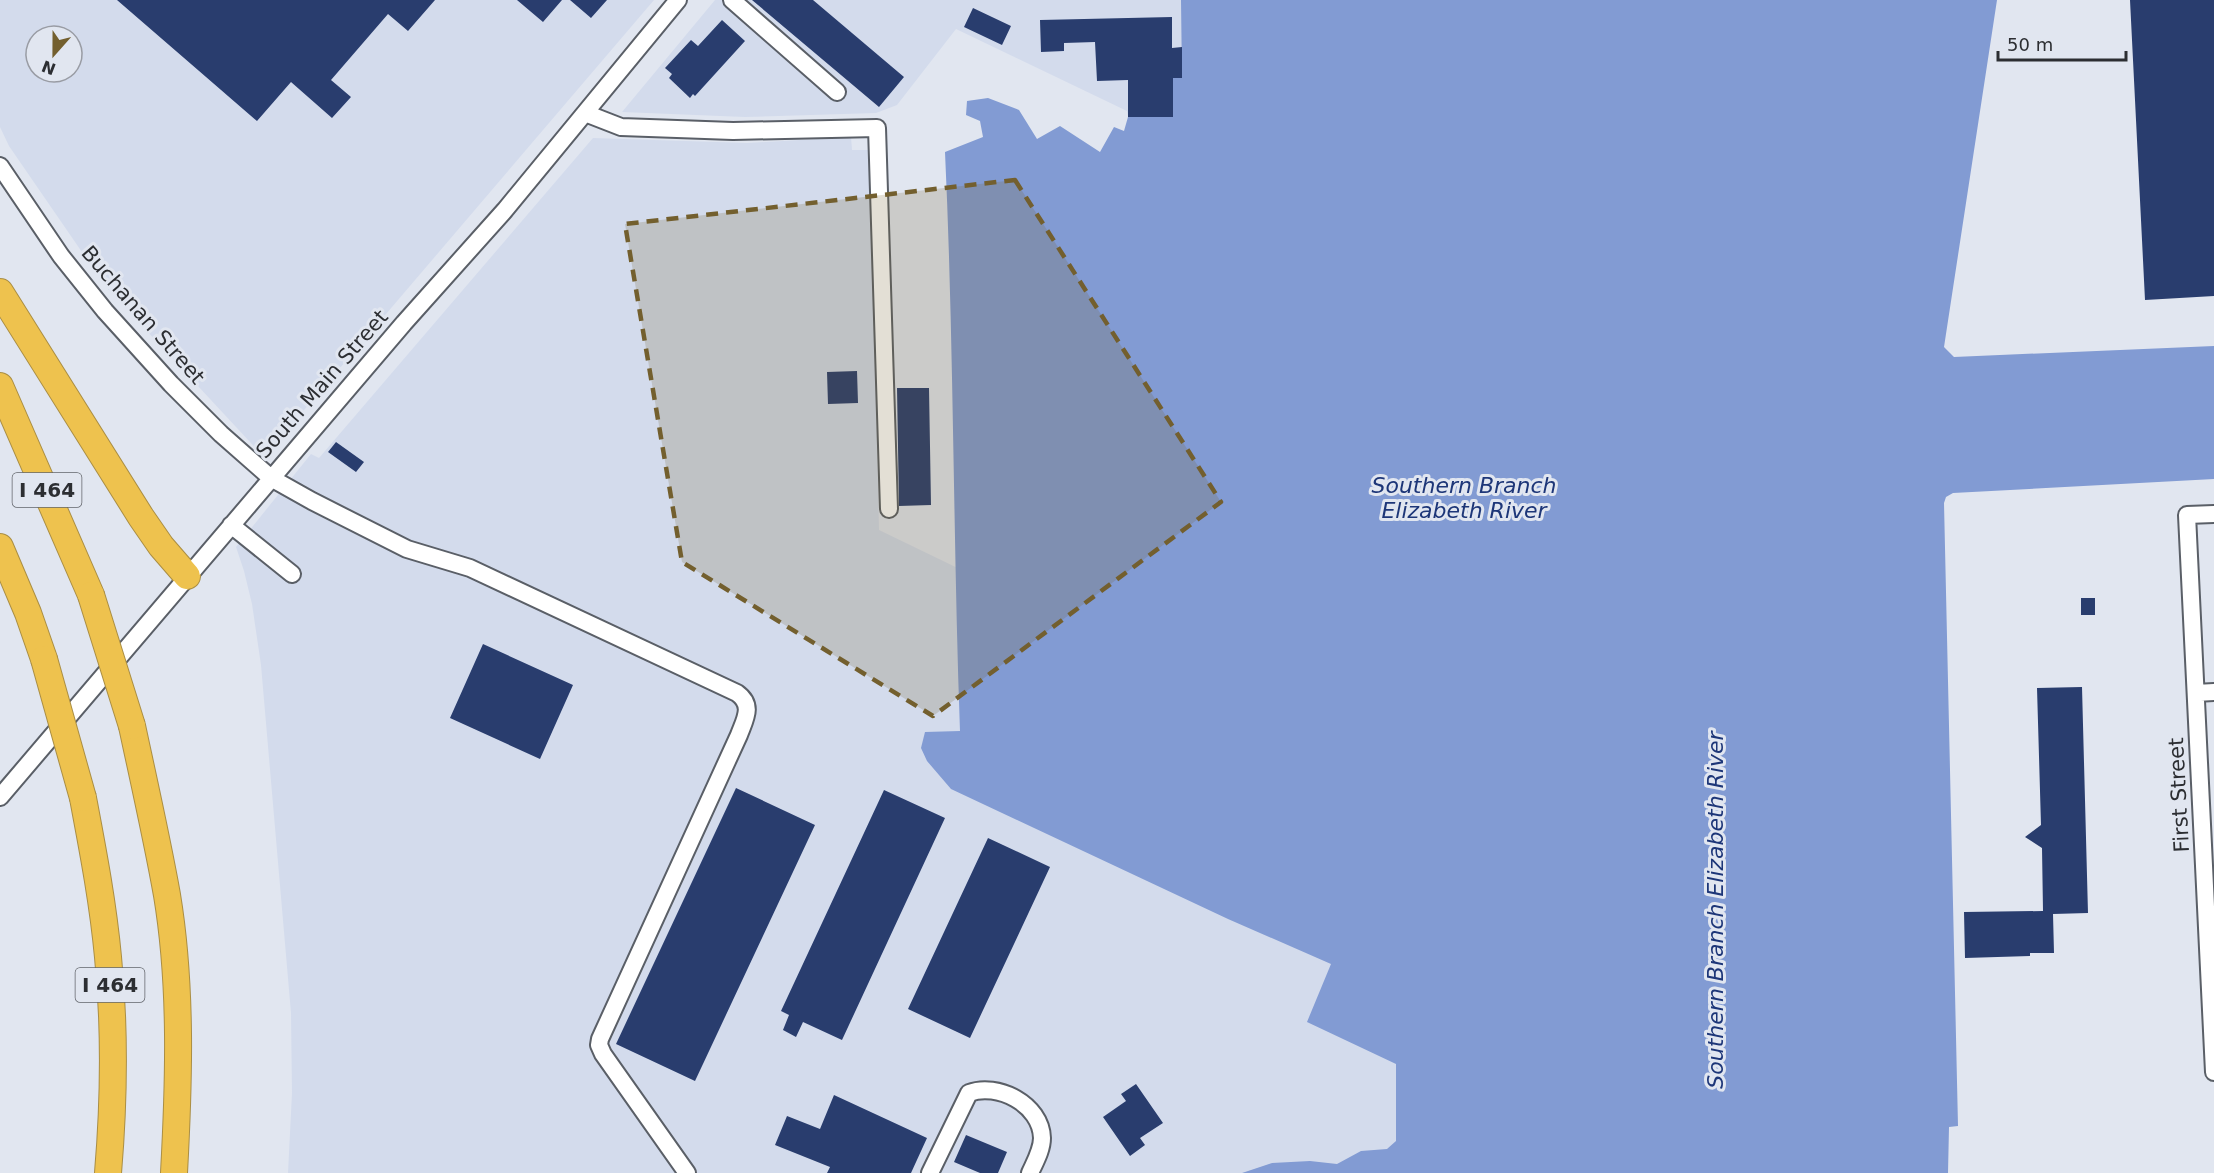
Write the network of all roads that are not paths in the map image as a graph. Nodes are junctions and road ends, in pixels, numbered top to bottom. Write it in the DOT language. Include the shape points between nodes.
graph roads {
  1 [pos="678,0"];
  2 [pos="732,0"];
  3 [pos="837,92"];
  4 [pos="585,113"];
  5 [pos="0,166"];
  6 [pos="0,292"];
  7 [pos="0,386"];
  8 [pos="271,478"];
  9 [pos="890,509"];
  10 [pos="2214,514"];
  11 [pos="231,525"];
  12 [pos="0,547"];
  13 [pos="292,574"];
  14 [pos="187,576"];
  15 [pos="2214,692"];
  16 [pos="2196,693"];
  17 [pos="0,797"];
  18 [pos="2211,921"];
  19 [pos="2214,1072"];
  20 [pos="108,1173"];
  21 [pos="174,1173"];
  22 [pos="687,1173"];
  23 [pos="930,1173"];
  24 [pos="1030,1173"];
  1 -- 4 [label="street, South Main Street"];
  2 -- 3 [label="street"];
  4 -- 8 [label="street, South Main Street"];
  4 -- 9 [label="street" via="621,127 877,128"];
  5 -- 8 [label="street, Buchanan Street" via="61,256 105,311 171,384"];
  6 -- 14 [label="highway" via="141,517"];
  7 -- 21 [label="highway, I 464, bridge" via="91,596 132,726 167,897 178,1048"];
  8 -- 11 [label="street, South Main Street"];
  8 -- 22 [label="street, Buchanan Street" via="407,549 470,568 744,698 747,713 738,735 599,1045"];
  10 -- 16 [label="street, First Street" via="2187,515"];
  11 -- 13 [label="street"];
  11 -- 14 [label="street, South Main Street"];
  12 -- 20 [label="highway, I 464, bridge" via="44,660 83,798 98,877 111,1004"];
  14 -- 17 [label="street, South Main Street"];
  15 -- 16 [label="street"];
  16 -- 18 [label="street, First Street"];
  18 -- 19 [label="street, First Street"];
  23 -- 24 [label="street" via="969,1093 980,1089 1007,1095 1033,1114 1042,1137"];
}
